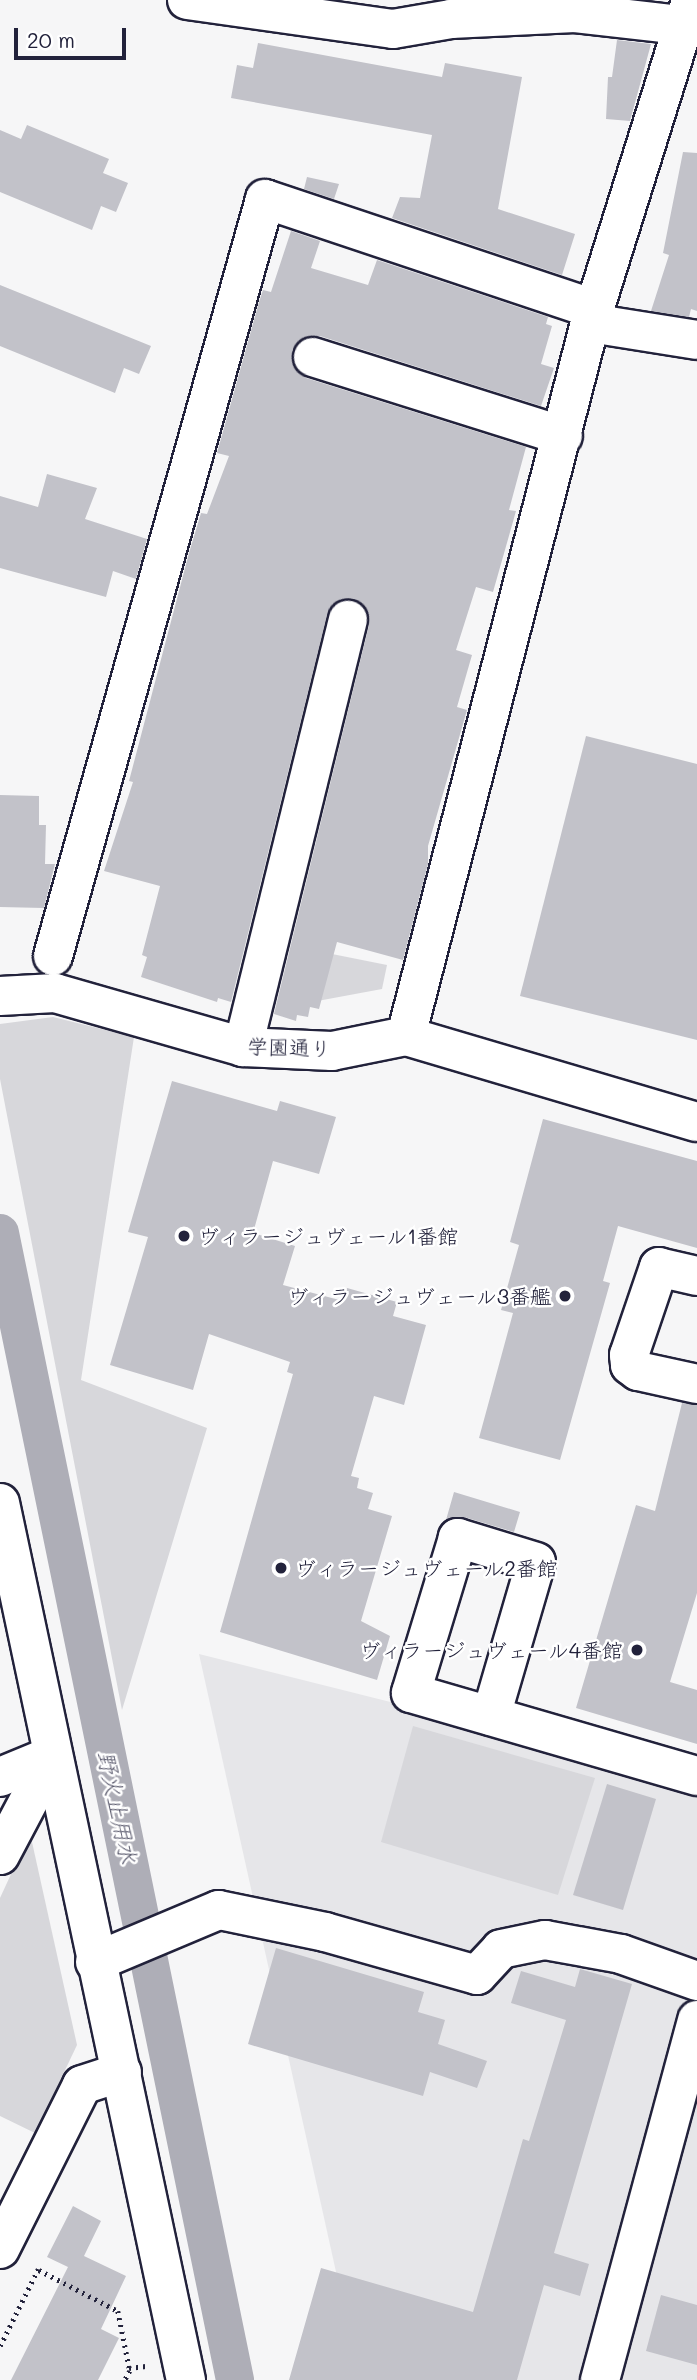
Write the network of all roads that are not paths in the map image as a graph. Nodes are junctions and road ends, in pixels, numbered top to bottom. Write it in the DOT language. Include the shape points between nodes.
graph roads {
  1 [pos="187,0"];
  2 [pos="576,6"];
  3 [pos="325,8"];
  4 [pos="453,9"];
  5 [pos="691,17"];
  6 [pos="592,316"];
  7 [pos="697,340"];
  8 [pos="313,358"];
  9 [pos="563,436"];
  10 [pos="348,620"];
  11 [pos="53,957"];
  12 [pos="1,995"];
  13 [pos="405,1036"];
  14 [pos="243,1047"];
  15 [pos="697,1122"];
  16 [pos="697,1276"];
  17 [pos="697,1384"];
  18 [pos="0,1503"];
  19 [pos="491,1716"];
  20 [pos="53,1755"];
  21 [pos="697,1776"];
  22 [pos="0,1777"];
  23 [pos="1,1851"];
  24 [pos="95,1962"];
  25 [pos="697,1981"];
  26 [pos="697,2020"];
  27 [pos="122,2072"];
  28 [pos="15,2256"];
  29 [pos="186,2380"];
  30 [pos="600,2380"];
  1 -- 3 [label="street"];
  2 -- 4 [label="street"];
  2 -- 5 [label="street"];
  3 -- 4 [label="street" via="393,29"];
  5 -- 6 [label="street"];
  6 -- 7 [label="street"];
  6 -- 9 [label="street"];
  6 -- 11 [label="street" via="265,199"];
  8 -- 9 [label="street"];
  9 -- 13 [label="street"];
  10 -- 14 [label="street"];
  12 -- 14 [label="street, 学園通り" via="55,993"];
  13 -- 14 [label="street, 学園通り" via="332,1051"];
  13 -- 15 [label="street, 学園通り"];
  16 -- 17 [label="street" via="659,1267 629,1355 630,1365 638,1371"];
  18 -- 20 [label="street"];
  19 -- 19 [label="street" via="411,1693 458,1538 536,1562"];
  19 -- 21 [label="street"];
  20 -- 22 [label="street"];
  20 -- 23 [label="street"];
  20 -- 24 [label="street"];
  24 -- 25 [label="street" via="219,1910 325,1932 477,1975 500,1949 545,1940 621,1954"];
  24 -- 27 [label="street"];
  26 -- 30 [label="street"];
  27 -- 28 [label="street" via="82,2084"];
  27 -- 29 [label="street"];
}
